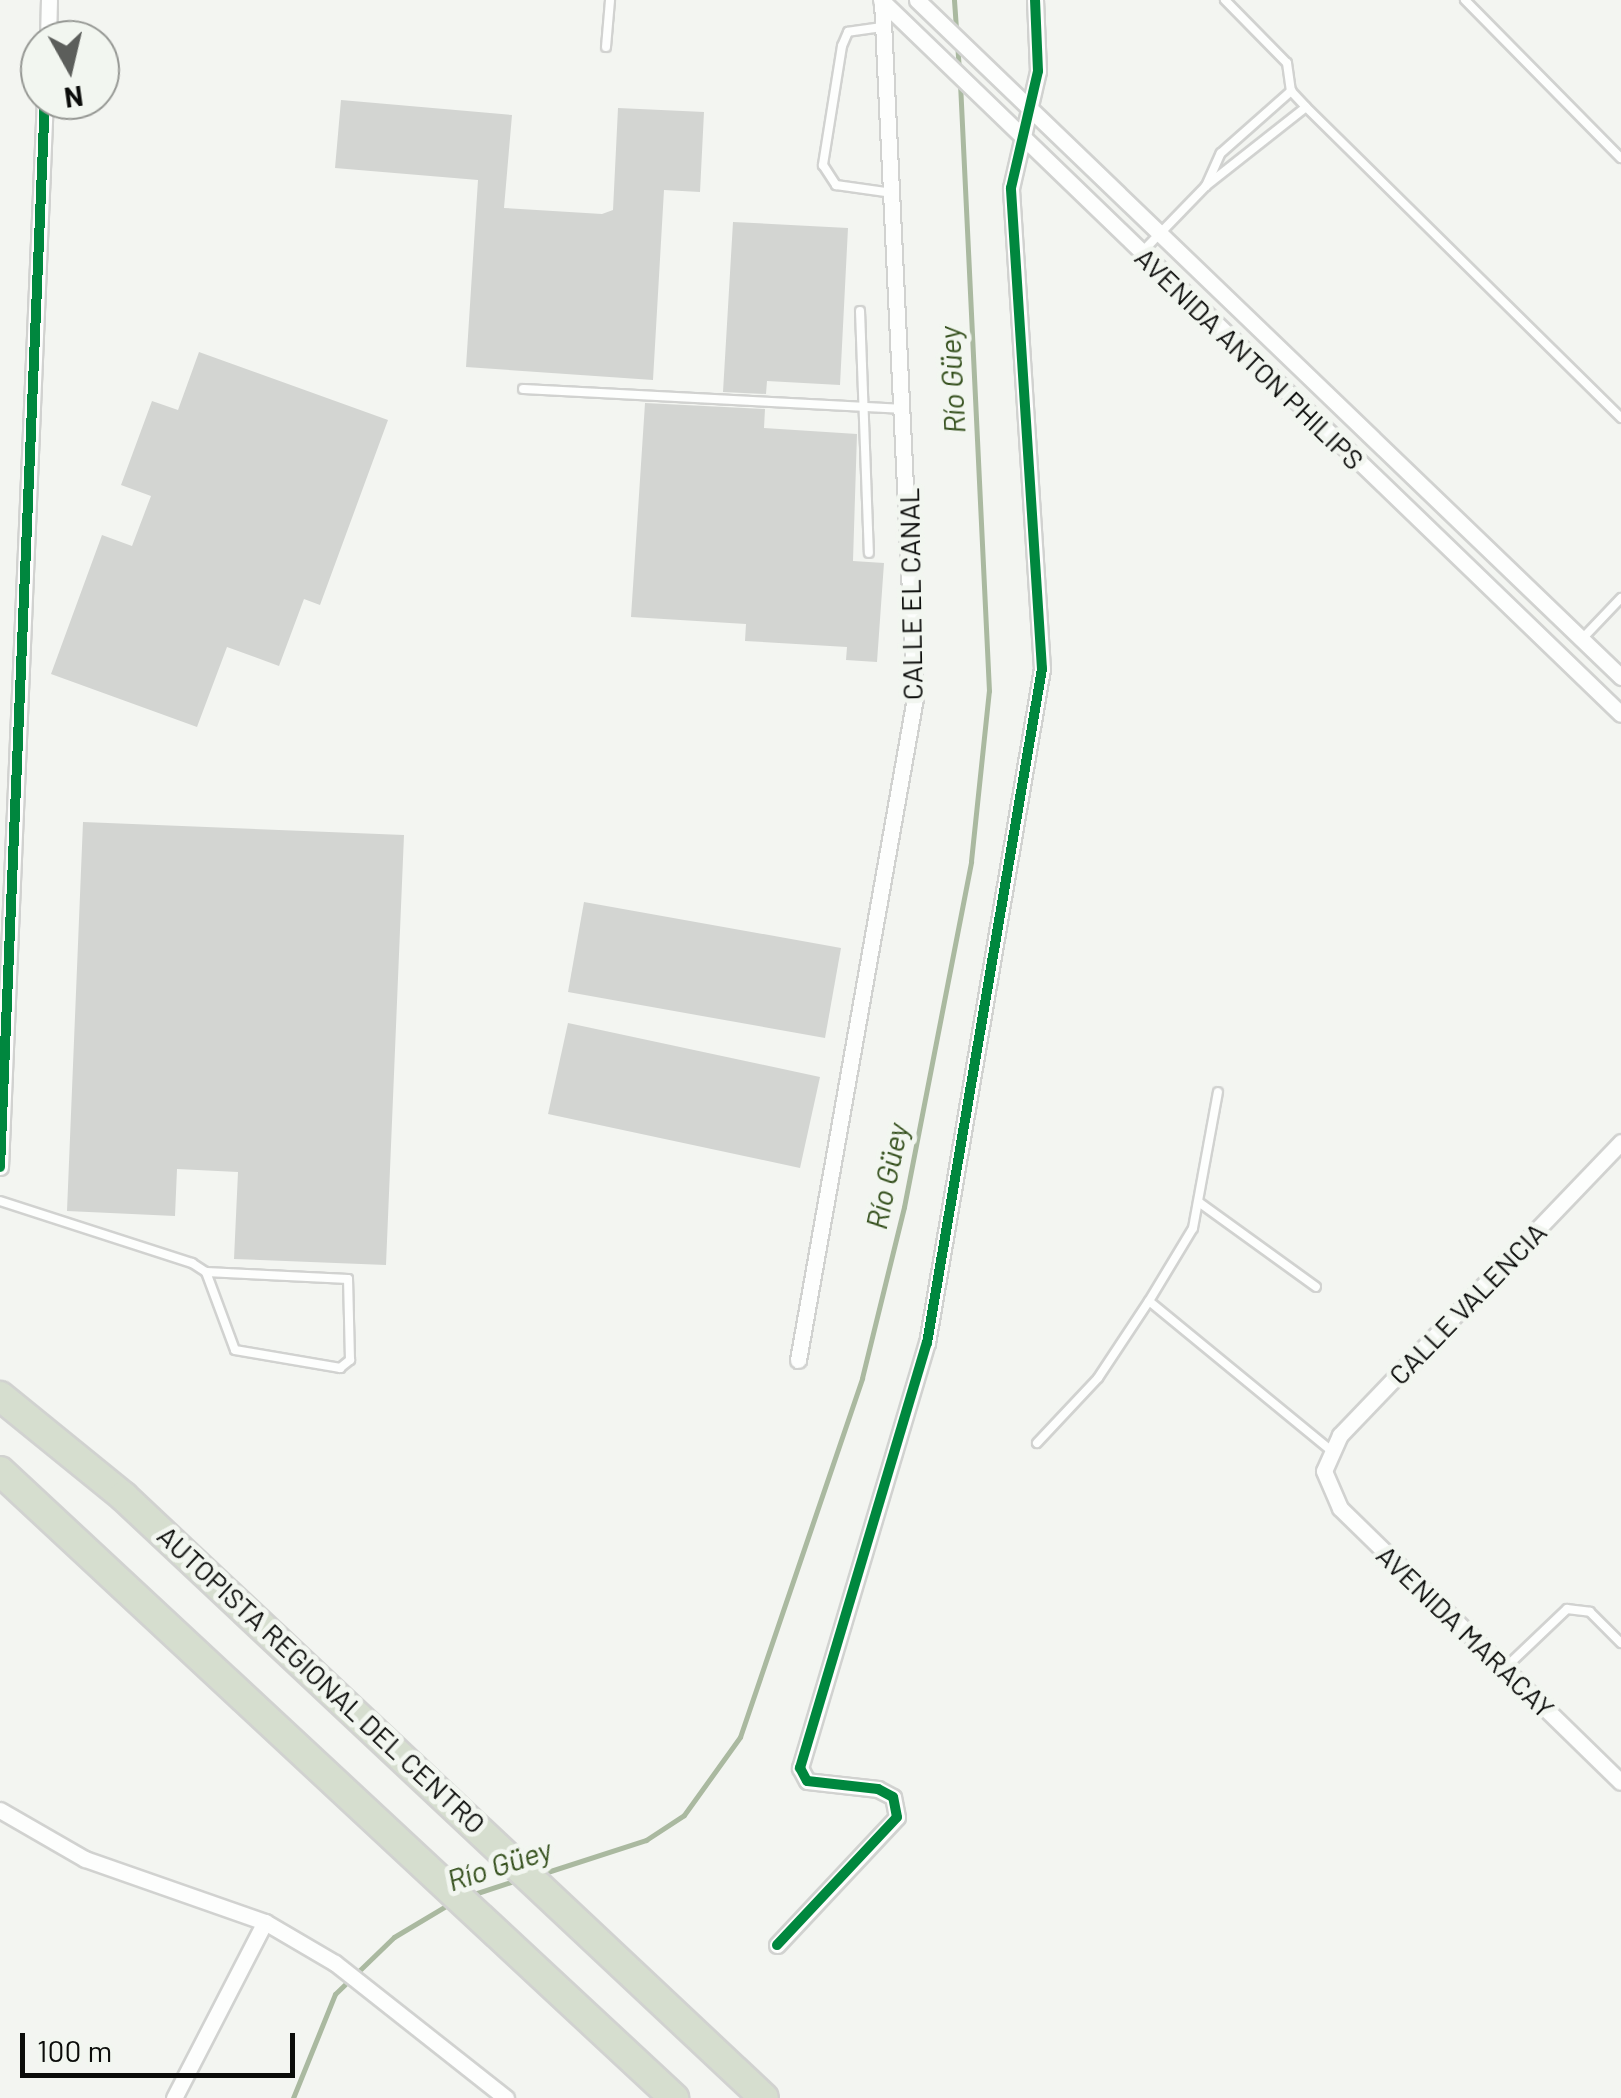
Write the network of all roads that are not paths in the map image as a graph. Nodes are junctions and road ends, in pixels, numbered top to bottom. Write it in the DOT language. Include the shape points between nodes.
graph roads {
  1 [pos="610,0"];
  2 [pos="882,0"];
  3 [pos="918,0"];
  4 [pos="1034,0"];
  5 [pos="1225,0"];
  6 [pos="1465,0"];
  7 [pos="883,27"];
  8 [pos="606,47"];
  9 [pos="1291,91"];
  10 [pos="1032,105"];
  11 [pos="1306,107"];
  12 [pos="44,120"];
  13 [pos="1018,132"];
  14 [pos="1621,158"];
  15 [pos="1206,186"];
  16 [pos="886,192"];
  17 [pos="1160,233"];
  18 [pos="1142,253"];
  19 [pos="860,311"];
  20 [pos="523,389"];
  21 [pos="904,409"];
  22 [pos="868,410"];
  23 [pos="1621,418"];
  24 [pos="869,554"];
  25 [pos="1621,598"];
  26 [pos="1611,608"];
  27 [pos="1621,617"];
  28 [pos="1581,640"];
  29 [pos="1621,677"];
  30 [pos="1621,714"];
  31 [pos="7,855"];
  32 [pos="1218,1092"];
  33 [pos="1621,1142"];
  34 [pos="0,1168"];
  35 [pos="0,1201"];
  36 [pos="1200,1203"];
  37 [pos="206,1272"];
  38 [pos="1316,1287"];
  39 [pos="1150,1300"];
  40 [pos="798,1360"];
  41 [pos="0,1396"];
  42 [pos="1037,1443"];
  43 [pos="1329,1449"];
  44 [pos="0,1470"];
  45 [pos="1621,1643"];
  46 [pos="1504,1669"];
  47 [pos="1621,1782"];
  48 [pos="0,1810"];
  49 [pos="266,1922"];
  50 [pos="777,1945"];
  51 [pos="174,2098"];
  52 [pos="506,2098"];
  53 [pos="674,2098"];
  54 [pos="764,2098"];
  1 -- 8 [label="lane"];
  2 -- 7 [label="street, CALLE EL CANAL"];
  2 -- 13 [label="street, AVENIDA ANTON PHILIPS"];
  3 -- 10 [label="street, AVENIDA ANTON PHILIPS"];
  4 -- 10 [label="street"];
  5 -- 9 [label="lane" via="1287,63"];
  6 -- 14 [label="lane"];
  7 -- 16 [label="street, CALLE EL CANAL"];
  7 -- 16 [label="lane" via="848,32 823,166 836,185"];
  9 -- 11 [label="lane"];
  9 -- 15 [label="lane" via="1221,153"];
  10 -- 13 [label="street"];
  10 -- 17 [label="street, AVENIDA ANTON PHILIPS"];
  11 -- 15 [label="lane"];
  11 -- 23 [label="lane"];
  12 -- 31 [label="street"];
  13 -- 18 [label="street, AVENIDA ANTON PHILIPS"];
  13 -- 50 [label="street" via="1011,188 1042,669 927,1343 800,1768 808,1781 878,1789 892,1797 897,1817"];
  15 -- 17 [label="lane"];
  16 -- 21 [label="street, CALLE EL CANAL"];
  17 -- 18 [label="lane"];
  17 -- 28 [label="street, AVENIDA ANTON PHILIPS"];
  18 -- 30 [label="street, AVENIDA ANTON PHILIPS"];
  19 -- 22 [label="lane"];
  20 -- 22 [label="lane"];
  21 -- 22 [label="lane"];
  21 -- 40 [label="street, CALLE EL CANAL" via="915,698"];
  22 -- 24 [label="lane"];
  25 -- 26 [label="lane"];
  26 -- 27 [label="lane"];
  26 -- 28 [label="lane"];
  28 -- 29 [label="street, AVENIDA ANTON PHILIPS"];
  31 -- 34 [label="street"];
  32 -- 36 [label="lane"];
  33 -- 43 [label="street, CALLE VALENCIA"];
  35 -- 37 [label="lane"];
  36 -- 38 [label="lane"];
  36 -- 39 [label="lane" via="1183,1249"];
  37 -- 37 [label="lane" via="348,1279 350,1360 340,1368 235,1350"];
  39 -- 42 [label="lane" via="1098,1378"];
  39 -- 43 [label="lane" via="1235,1379"];
  41 -- 54 [label="highway, AUTOPISTA REGIONAL DEL CENTRO" via="123,1496"];
  43 -- 46 [label="street, AVENIDA MARACAY" via="1324,1471 1340,1508"];
  44 -- 53 [label="highway"];
  45 -- 46 [label="lane" via="1590,1612 1568,1609"];
  46 -- 47 [label="street, AVENIDA MARACAY"];
  48 -- 49 [label="street" via="85,1858"];
  49 -- 51 [label="street"];
  49 -- 52 [label="street" via="335,1963"];
}
